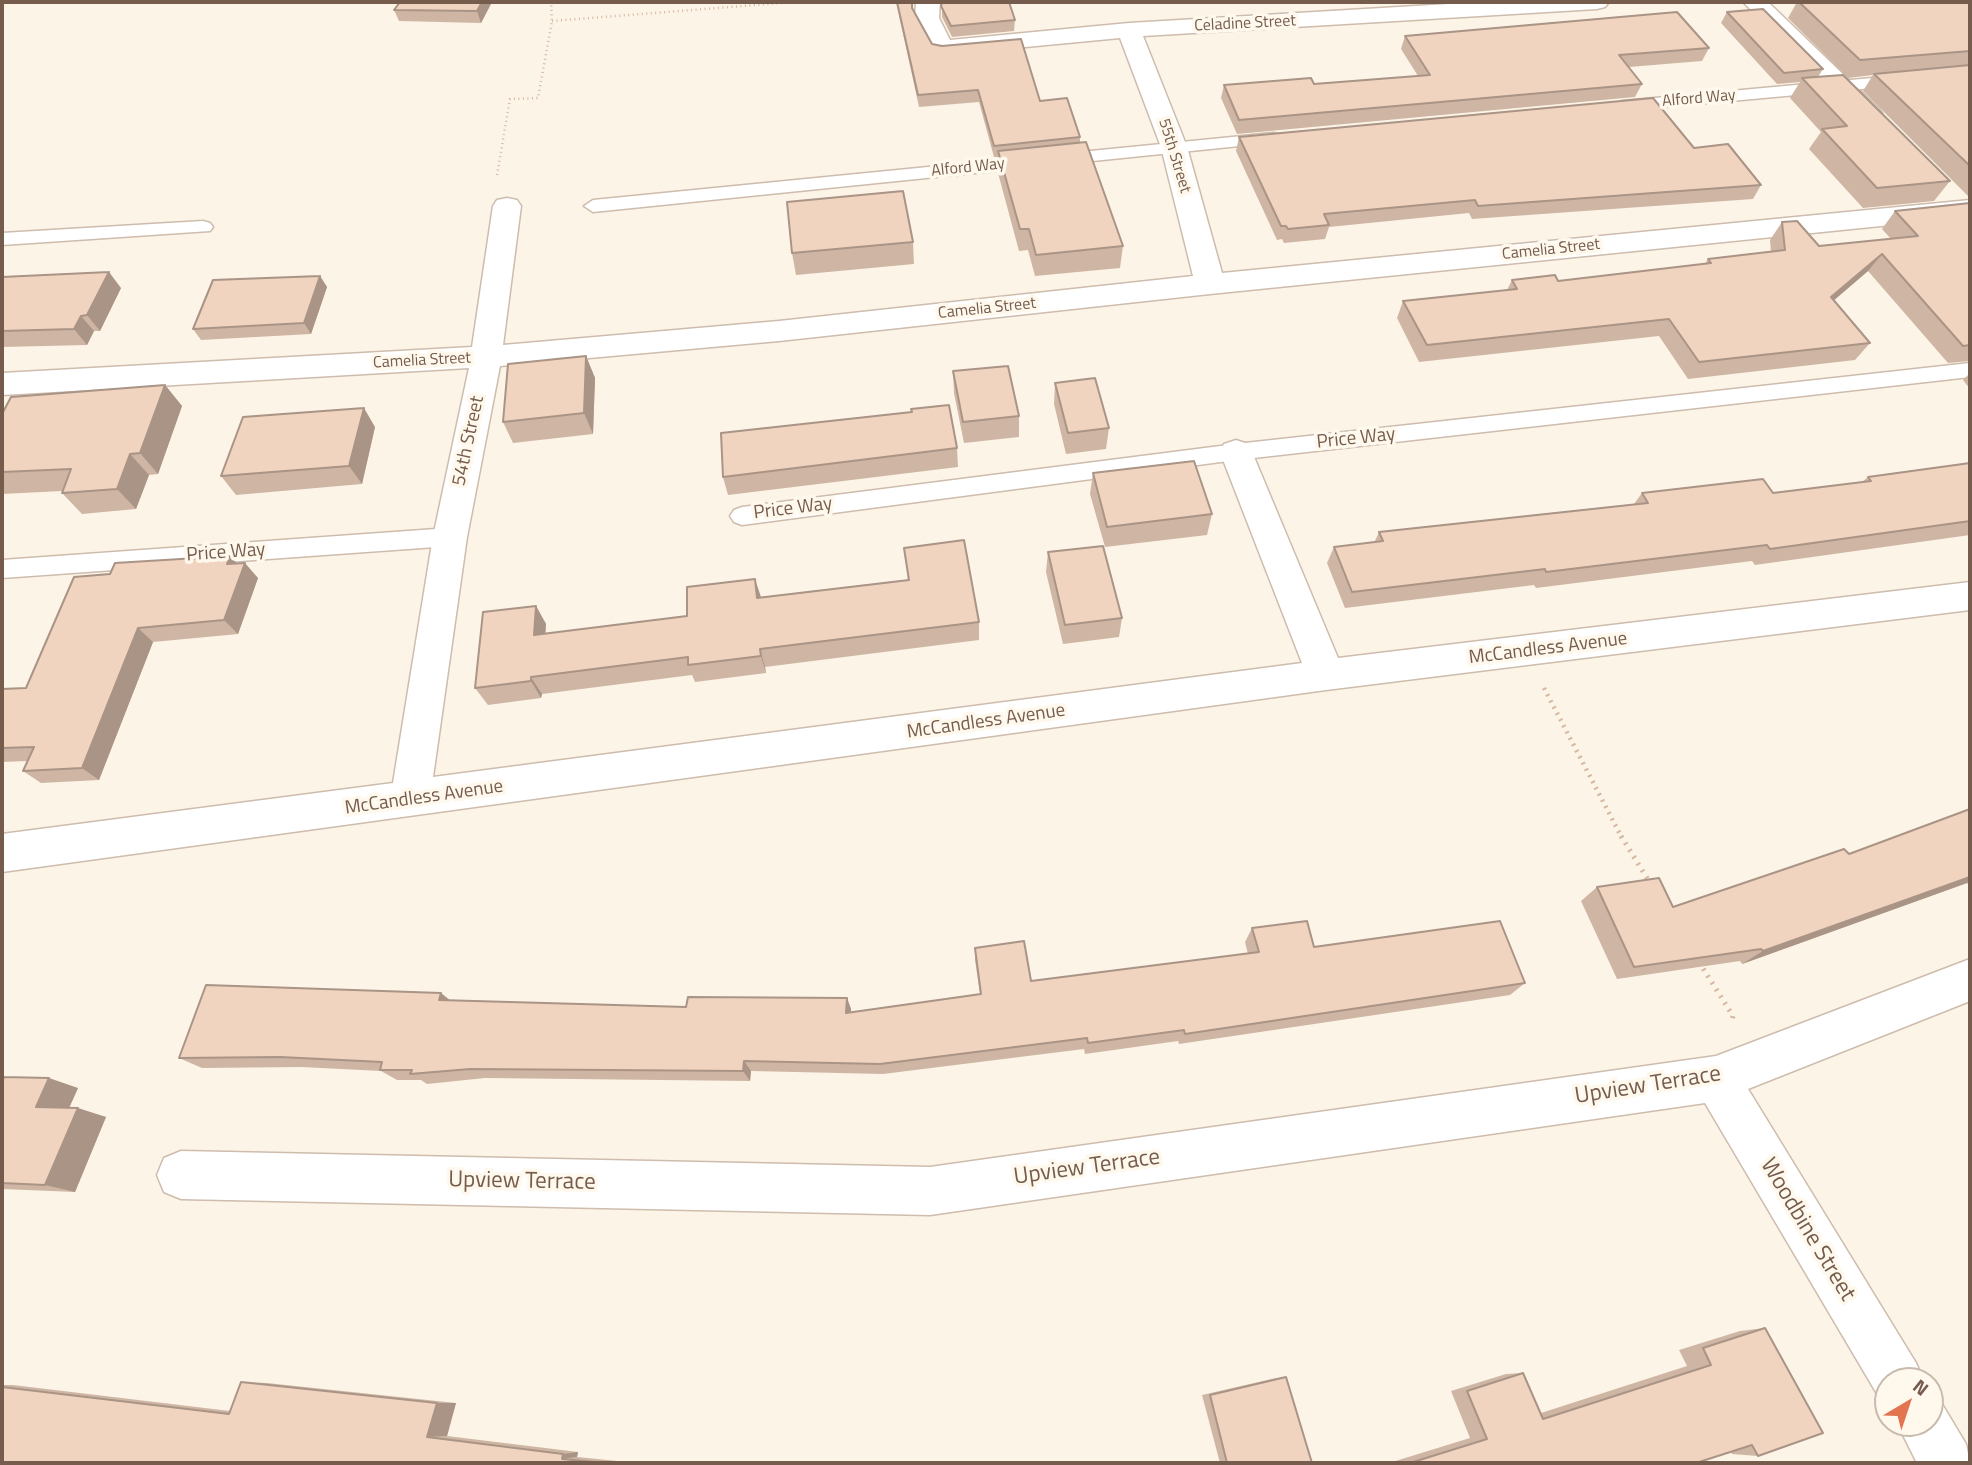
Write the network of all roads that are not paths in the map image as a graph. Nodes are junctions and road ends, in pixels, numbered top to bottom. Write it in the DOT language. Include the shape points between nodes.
graph roads {
  1 [pos="928,2"];
  2 [pos="1597,2"];
  3 [pos="1755,2"];
  4 [pos="1129,30"];
  5 [pos="1970,74"];
  6 [pos="1843,86"];
  7 [pos="1606,108"];
  8 [pos="1890,135"];
  9 [pos="1285,137"];
  10 [pos="1174,148"];
  11 [pos="1937,183"];
  12 [pos="507,206"];
  13 [pos="593,206"];
  14 [pos="1966,209"];
  15 [pos="203,227"];
  16 [pos="2,239"];
  17 [pos="1210,284"];
  18 [pos="486,358"];
  19 [pos="1970,370"];
  20 [pos="2,384"];
  21 [pos="1236,452"];
  22 [pos="742,516"];
  23 [pos="450,537"];
  24 [pos="2,569"];
  25 [pos="1970,596"];
  26 [pos="1326,675"];
  27 [pos="410,800"];
  28 [pos="2,853"];
  29 [pos="1970,980"];
  30 [pos="1716,1079"];
  31 [pos="181,1175"];
  32 [pos="1890,1367"];
  33 [pos="1931,1437"];
  34 [pos="1947,1463"];
  1 -- 4 [label="street, Celadine Street" via="927,18 942,48"];
  2 -- 4 [label="street, Celadine Street"];
  3 -- 6 [label="street"];
  4 -- 10 [label="street, 55th Street"];
  5 -- 6 [label="lane, Alford Way"];
  6 -- 7 [label="lane, Alford Way"];
  6 -- 8 [label="street"];
  9 -- 10 [label="lane, Alford Way"];
  10 -- 13 [label="lane, Alford Way"];
  10 -- 17 [label="street, 55th Street"];
  11 -- 14 [label="street"];
  12 -- 18 [label="street, 54th Street"];
  14 -- 17 [label="street, Camelia Street"];
  15 -- 16 [label="lane"];
  17 -- 18 [label="street, Camelia Street"];
  18 -- 20 [label="street, Camelia Street"];
  18 -- 23 [label="street, 54th Street"];
  19 -- 21 [label="lane, Price Way"];
  21 -- 22 [label="lane, Price Way"];
  21 -- 26 [label="street"];
  23 -- 24 [label="lane, Price Way"];
  23 -- 27 [label="street, 54th Street"];
  25 -- 26 [label="street, McCandless Avenue"];
  26 -- 27 [label="street, McCandless Avenue"];
  27 -- 28 [label="street, McCandless Avenue"];
  29 -- 30 [label="street, Upview Terrace"];
  30 -- 31 [label="street, Upview Terrace" via="930,1191"];
  30 -- 32 [label="street, Woodbine Street"];
  33 -- 34 [label="street"];
}
